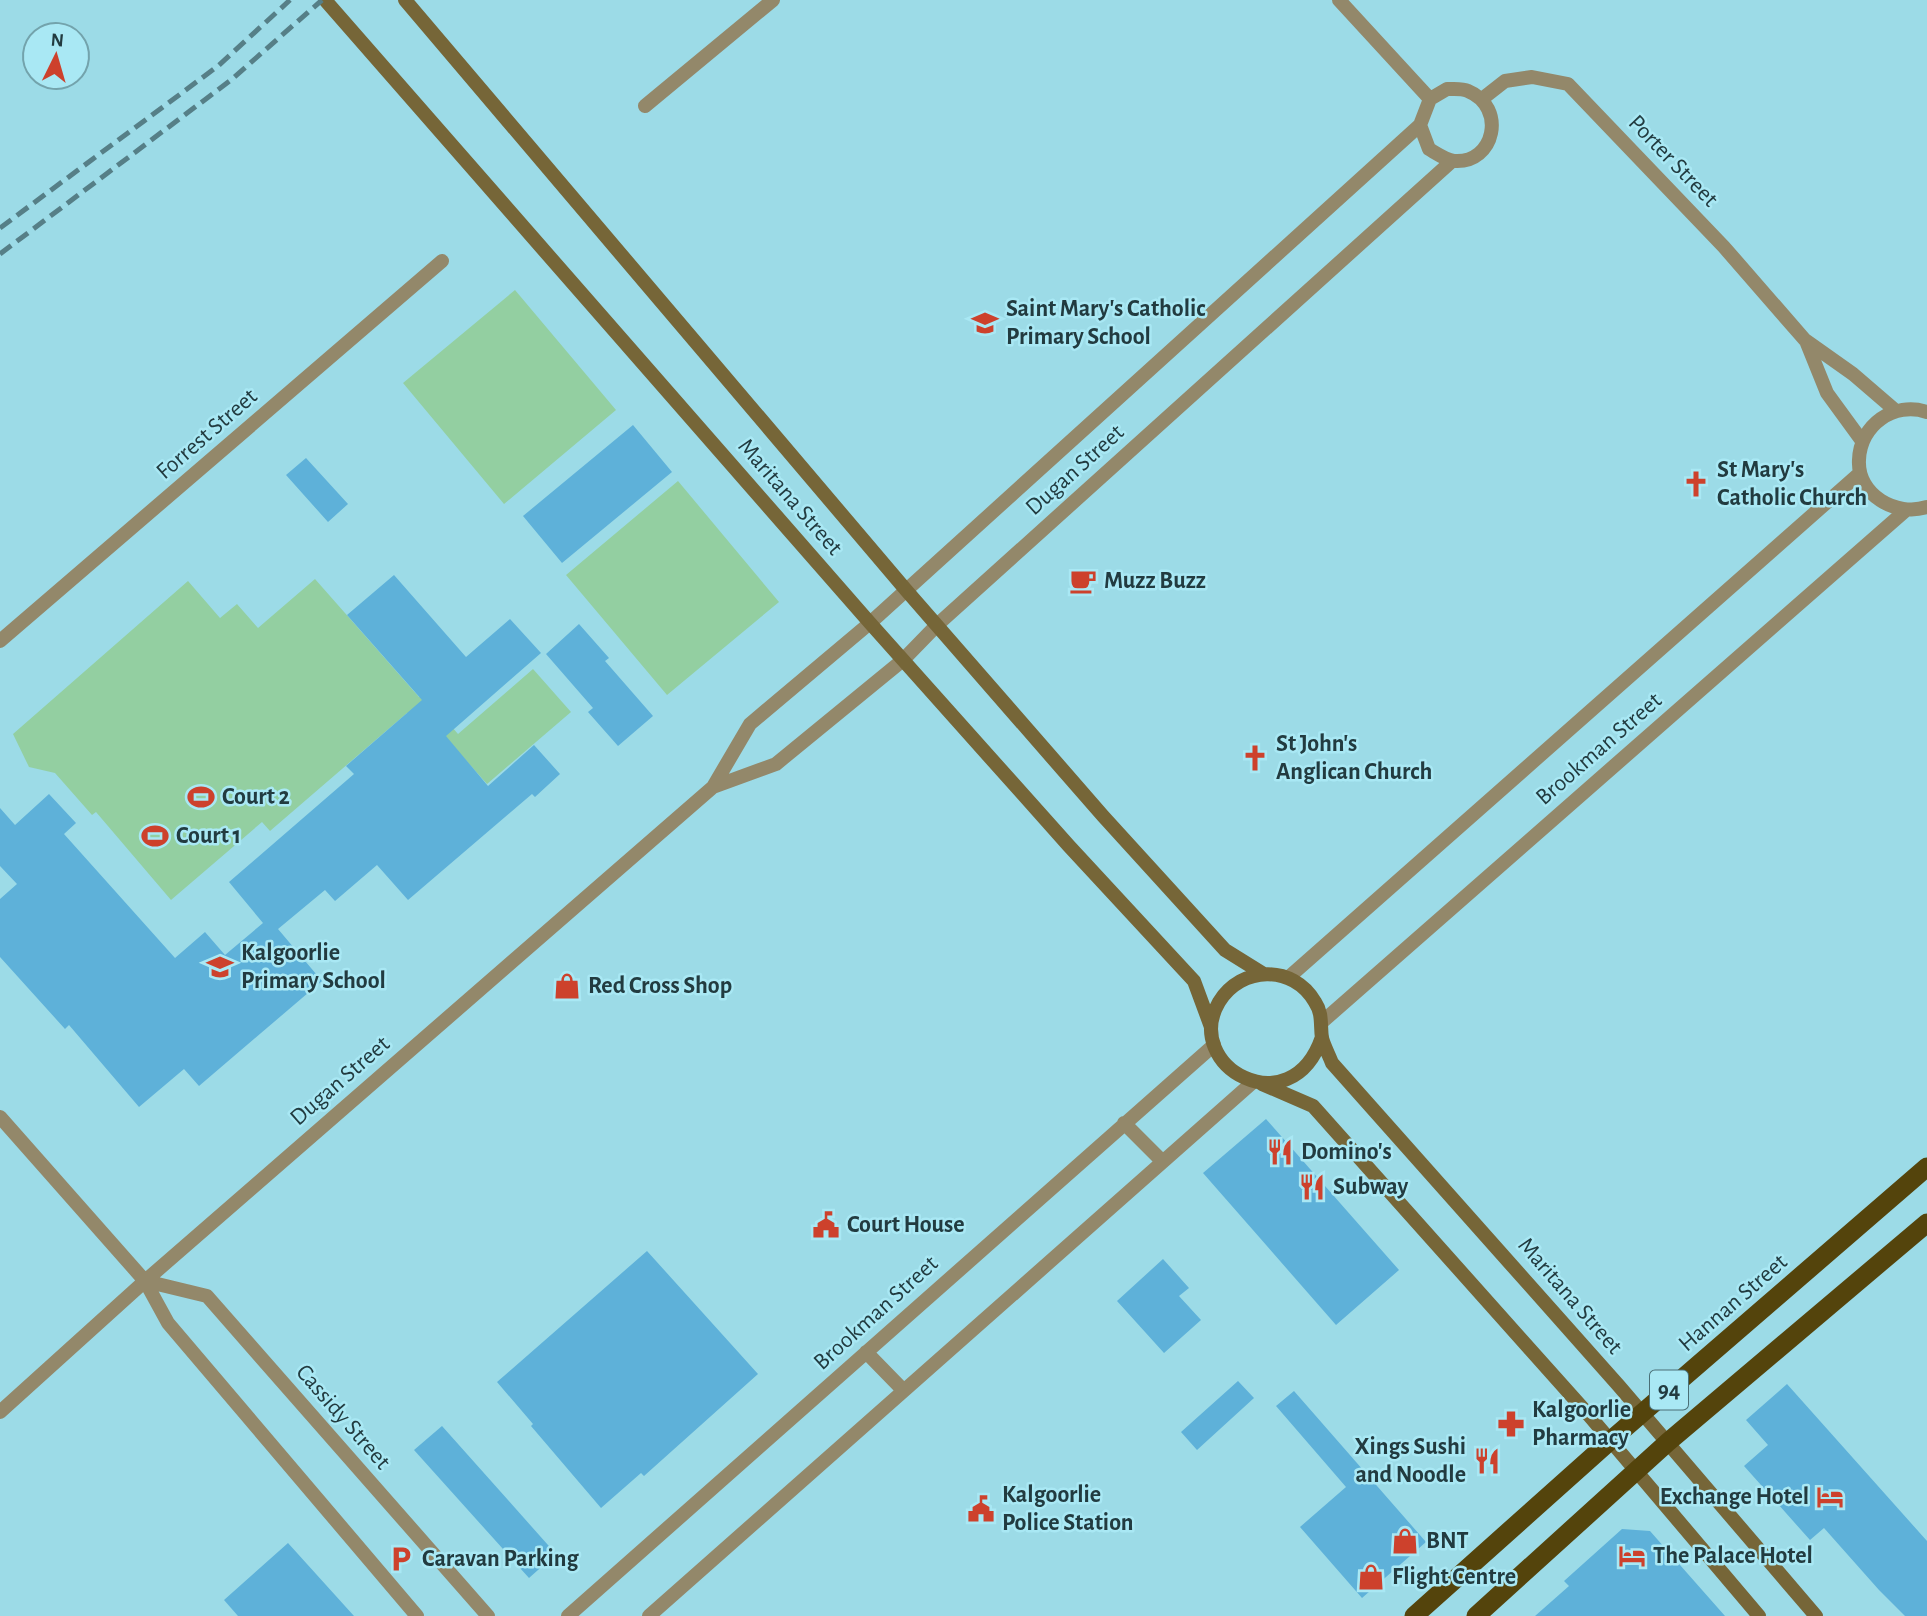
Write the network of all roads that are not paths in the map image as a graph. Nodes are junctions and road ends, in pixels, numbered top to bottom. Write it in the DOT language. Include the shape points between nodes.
graph roads {
  1 [pos="325,0"];
  2 [pos="773,0"];
  3 [pos="1339,0"];
  4 [pos="410,5"];
  5 [pos="1430,99"];
  6 [pos="1482,99"];
  7 [pos="645,106"];
  8 [pos="1420,125"];
  9 [pos="1452,161"];
  10 [pos="442,261"];
  11 [pos="1805,340"];
  12 [pos="1926,410"];
  13 [pos="1896,411"];
  14 [pos="1862,441"];
  15 [pos="1860,473"];
  16 [pos="1926,510"];
  17 [pos="1905,511"];
  18 [pos="906,590"];
  19 [pos="870,623"];
  20 [pos="937,625"];
  21 [pos="0,641"];
  22 [pos="902,660"];
  23 [pos="713,787"];
  24 [pos="1262,973"];
  25 [pos="1289,978"];
  26 [pos="1322,1021"];
  27 [pos="1212,1027"];
  28 [pos="1322,1037"];
  29 [pos="1214,1045"];
  30 [pos="1257,1083"];
  31 [pos="0,1117"];
  32 [pos="1124,1123"];
  33 [pos="1162,1161"];
  34 [pos="1927,1167"];
  35 [pos="1927,1223"];
  36 [pos="145,1281"];
  37 [pos="866,1352"];
  38 [pos="903,1390"];
  39 [pos="0,1412"];
  40 [pos="1642,1413"];
  41 [pos="1611,1440"];
  42 [pos="1668,1442"];
  43 [pos="1636,1470"];
  44 [pos="417,1616"];
  45 [pos="488,1616"];
  46 [pos="568,1616"];
  47 [pos="649,1616"];
  48 [pos="1414,1616"];
  49 [pos="1476,1616"];
  50 [pos="1759,1616"];
  51 [pos="1816,1616"];
  1 -- 19 [label="main road, Maritana Street"];
  2 -- 7 [label="street"];
  3 -- 5 [label="street"];
  4 -- 18 [label="main road, Maritana Street"];
  5 -- 6 [label="street" via="1447,89 1466,89"];
  5 -- 8 [label="street"];
  6 -- 9 [label="street" via="1492,114 1492,132 1484,148 1470,158"];
  6 -- 11 [label="street, Porter Street" via="1505,81 1532,77 1568,85 1724,247"];
  8 -- 9 [label="street" via="1429,149"];
  8 -- 18 [label="street, Dugan Street"];
  9 -- 20 [label="street, Dugan Street"];
  10 -- 21 [label="street, Forrest Street"];
  11 -- 13 [label="street, Porter Street"];
  11 -- 14 [label="street, Porter Street" via="1827,393"];
  12 -- 13 [label="street"];
  13 -- 14 [label="street" via="1872,425"];
  14 -- 15 [label="street"];
  15 -- 17 [label="street" via="1872,494 1887,506"];
  15 -- 25 [label="street, Brookman Street"];
  16 -- 17 [label="street"];
  17 -- 26 [label="street, Brookman Street"];
  18 -- 19 [label="street, Dugan Street"];
  18 -- 20 [label="main road, Maritana Street"];
  19 -- 22 [label="main road, Maritana Street"];
  19 -- 23 [label="street, Dugan Street" via="750,724"];
  20 -- 22 [label="street, Dugan Street"];
  20 -- 24 [label="main road, Maritana Street" via="1225,950"];
  22 -- 23 [label="street, Dugan Street" via="776,764"];
  22 -- 27 [label="main road, Maritana Street" via="1194,981"];
  23 -- 36 [label="street, Dugan Street"];
  24 -- 25 [label="main road"];
  24 -- 27 [label="main road" via="1241,979 1226,991 1215,1008"];
  25 -- 26 [label="main road" via="1304,987"];
  26 -- 28 [label="main road"];
  27 -- 29 [label="main road"];
  28 -- 30 [label="main road" via="1304,1070 1287,1080"];
  28 -- 40 [label="main road, Maritana Street" via="1332,1063"];
  29 -- 30 [label="main road" via="1222,1060 1241,1077"];
  29 -- 32 [label="street, Brookman Street"];
  30 -- 33 [label="street"];
  30 -- 41 [label="main road" via="1313,1106"];
  31 -- 36 [label="street"];
  32 -- 33 [label="street"];
  32 -- 37 [label="street, Brookman Street"];
  33 -- 38 [label="street"];
  34 -- 40 [label="highway, Hannan Street / 94"];
  35 -- 42 [label="highway, 94"];
  36 -- 39 [label="street, Dugan Street"];
  36 -- 44 [label="street" via="168,1323"];
  36 -- 45 [label="street, Cassidy Street" via="207,1296"];
  37 -- 38 [label="street"];
  37 -- 46 [label="street, Brookman Street"];
  38 -- 47 [label="street"];
  40 -- 41 [label="highway, Hannan Street / 94"];
  40 -- 42 [label="main road, Maritana Street"];
  41 -- 43 [label="main road"];
  41 -- 48 [label="highway, Hannan Street / 94"];
  42 -- 43 [label="highway, 94"];
  42 -- 51 [label="main road, Maritana Street"];
  43 -- 49 [label="highway, 94"];
  43 -- 50 [label="main road"];
}
